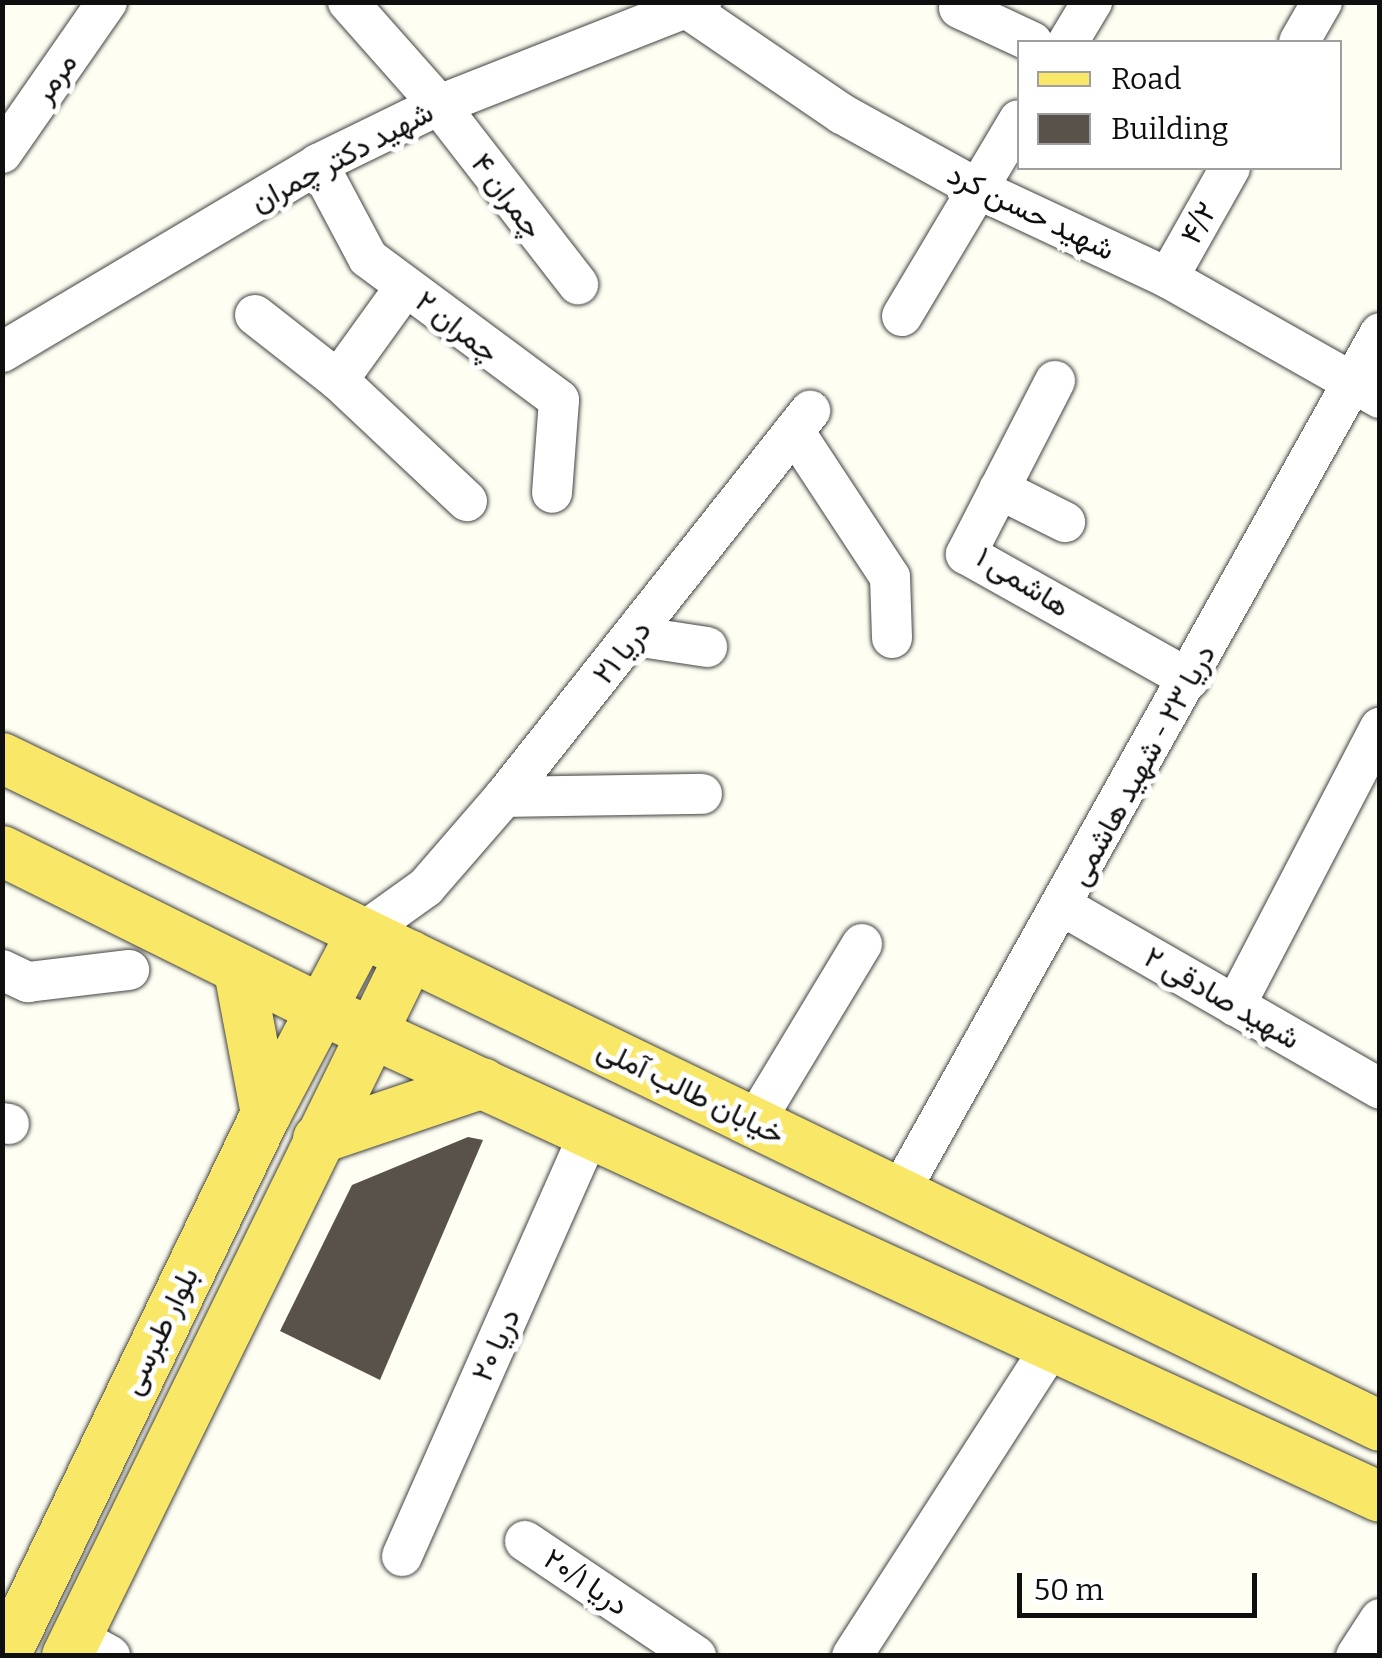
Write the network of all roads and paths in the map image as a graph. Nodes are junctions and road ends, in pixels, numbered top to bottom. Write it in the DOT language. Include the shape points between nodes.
graph roads {
  1 [pos="107,2"];
  2 [pos="348,2"];
  3 [pos="1092,2"];
  4 [pos="1322,2"];
  5 [pos="696,7"];
  6 [pos="959,8"];
  7 [pos="1028,40"];
  8 [pos="1069,40"];
  9 [pos="1300,40"];
  10 [pos="439,105"];
  11 [pos="1017,125"];
  12 [pos="2,153"];
  13 [pos="318,164"];
  14 [pos="1229,170"];
  15 [pos="976,188"];
  16 [pos="1168,278"];
  17 [pos="578,284"];
  18 [pos="406,287"];
  19 [pos="254,315"];
  20 [pos="902,316"];
  21 [pos="1380,333"];
  22 [pos="2,352"];
  23 [pos="338,380"];
  24 [pos="1055,382"];
  25 [pos="1366,390"];
  26 [pos="1000,488"];
  27 [pos="552,493"];
  28 [pos="466,501"];
  29 [pos="1065,522"];
  30 [pos="635,636"];
  31 [pos="892,638"];
  32 [pos="707,647"];
  33 [pos="1189,679"];
  34 [pos="1380,728"];
  35 [pos="2,758"];
  36 [pos="702,794"];
  37 [pos="504,796"];
  38 [pos="2,850"];
  39 [pos="426,887"];
  40 [pos="1064,907"];
  41 [pos="362,933"];
  42 [pos="862,944"];
  43 [pos="410,956"];
  44 [pos="2,970"];
  45 [pos="129,970"];
  46 [pos="239,971"];
  47 [pos="1235,1006"];
  48 [pos="324,1012"];
  49 [pos="373,1034"];
  50 [pos="483,1083"];
  51 [pos="1380,1090"];
  52 [pos="266,1114"];
  53 [pos="754,1123"];
  54 [pos="590,1134"];
  55 [pos="318,1139"];
  56 [pos="899,1194"];
  57 [pos="154,1342"];
  58 [pos="1054,1343"];
  59 [pos="207,1366"];
  60 [pos="1380,1426"];
  61 [pos="1380,1496"];
  62 [pos="526,1541"];
  63 [pos="402,1556"];
  64 [pos="1380,1619"];
  65 [pos="85,1649"];
  66 [pos="850,1655"];
  67 [pos="6,1656"];
  68 [pos="696,1656"];
  69 [pos="1356,1656"];
  1 -- 12 [label="street, مرمر"];
  2 -- 10 [label="street, چمران ۴"];
  3 -- 8 [label="street"];
  4 -- 9 [label="street"];
  5 -- 10 [label="street, شهید دکتر چمران"];
  5 -- 15 [label="street, شهید حسن کرد" via="842,114"];
  6 -- 7 [label="street"];
  10 -- 13 [label="street, شهید دکتر چمران"];
  10 -- 17 [label="street, چمران ۴"];
  11 -- 15 [label="street"];
  13 -- 18 [label="street, چمران ۲" via="368,258"];
  13 -- 22 [label="street, شهید دکتر چمران"];
  14 -- 16 [label="street, ۴/۲"];
  15 -- 16 [label="street, شهید حسن کرد"];
  15 -- 20 [label="street"];
  16 -- 25 [label="street, شهید حسن کرد"];
  18 -- 23 [label="street"];
  18 -- 27 [label="street, چمران ۲" via="559,400"];
  19 -- 23 [label="street"];
  21 -- 25 [label="street, دریا ۲۳ - شهید هاشمی"];
  23 -- 28 [label="street"];
  24 -- 26 [label="street, هاشمی ۱"];
  25 -- 33 [label="street, دریا ۲۳ - شهید هاشمی"];
  26 -- 29 [label="street"];
  26 -- 33 [label="street, هاشمی ۱" via="966,554"];
  30 -- 31 [label="street, دریا ۲۱" via="802,421 890,577"];
  30 -- 32 [label="street"];
  30 -- 37 [label="street, دریا ۲۱"];
  33 -- 40 [label="street, دریا ۲۳ - شهید هاشمی"];
  34 -- 47 [label="street"];
  35 -- 41 [label="main road, خیابان طالب آملی"];
  36 -- 37 [label="street"];
  37 -- 39 [label="street, دریا ۲۱"];
  38 -- 46 [label="main road"];
  39 -- 41 [label="street, دریا ۲۱"];
  39 -- 43 [label="street, دریا ۲۱"];
  40 -- 47 [label="street, شهید صادقی ۲"];
  40 -- 56 [label="street, دریا ۲۳ - شهید هاشمی"];
  41 -- 43 [label="main road, خیابان طالب آملی"];
  41 -- 48 [label="main road, بلوار طبرسی"];
  42 -- 53 [label="street"];
  43 -- 49 [label="main road, بلوار طبرسی"];
  43 -- 53 [label="main road, خیابان طالب آملی"];
  44 -- 45 [label="street" via="28,982"];
  46 -- 48 [label="main road"];
  46 -- 52 [label="main road"];
  47 -- 51 [label="street, شهید صادقی ۲"];
  48 -- 49 [label="main road"];
  48 -- 52 [label="main road, بلوار طبرسی"];
  49 -- 50 [label="main road"];
  49 -- 55 [label="main road, بلوار طبرسی"];
  50 -- 54 [label="main road"];
  50 -- 55 [label="main road"];
  52 -- 57 [label="main road, بلوار طبرسی"];
  53 -- 56 [label="main road, خیابان طالب آملی"];
  54 -- 58 [label="main road"];
  54 -- 63 [label="street, دریا ۲۰"];
  55 -- 59 [label="main road, بلوار طبرسی"];
  56 -- 60 [label="main road, خیابان طالب آملی"];
  57 -- 59 [label="main road"];
  57 -- 67 [label="main road, بلوار طبرسی"];
  58 -- 61 [label="main road"];
  58 -- 66 [label="street"];
  59 -- 65 [label="main road, بلوار طبرسی"];
  62 -- 68 [label="street, دریا ۲۰/۱"];
  64 -- 69 [label="street"];
}
